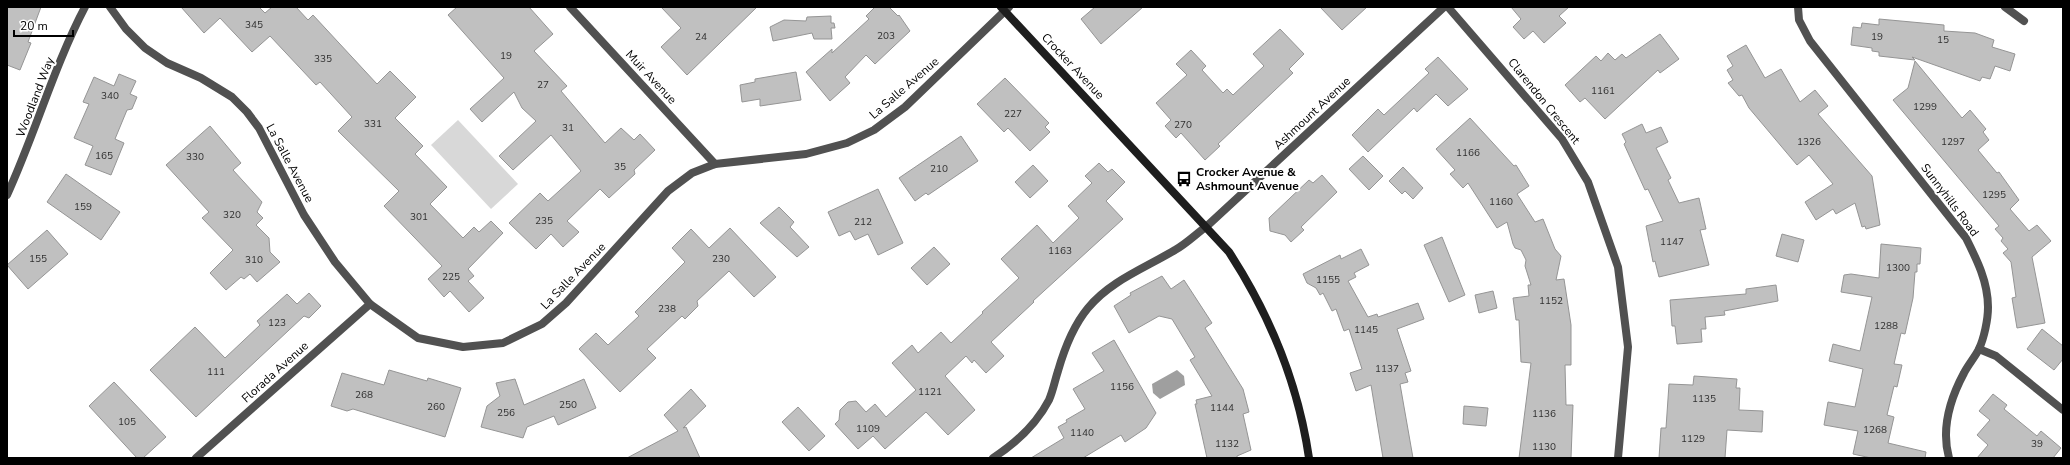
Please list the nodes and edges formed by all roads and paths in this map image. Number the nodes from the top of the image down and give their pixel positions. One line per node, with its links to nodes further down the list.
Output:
1 (85, 7): 11 (street, Woodland Way)
2 (110, 7): 13 (street, La Salle Avenue)
3 (570, 7): 10 (street, Muir Avenue)
4 (1444, 7): 12 (street, Ashmount Avenue)
5 (1448, 7): 19 (street, Clarendon Crescent)
6 (1798, 7): 14 (street, Sunnyhills Road)
7 (2005, 7): 9 (street)
8 (1005, 8): 10 (street, La Salle Avenue); 12 (street, Crocker Avenue)
9 (2024, 21)
10 (715, 164): 13 (street, La Salle Avenue)
11 (7, 195)
12 (1207, 226): 17 (street, Ashmount Avenue); 18 (street, Crocker Avenue)
13 (370, 304): 16 (street, Florada Avenue)
14 (1979, 349): 15 (street); 20 (street, Sunnyhills Road)
15 (2063, 410)
16 (196, 458)
17 (993, 458)
18 (1309, 458)
19 (1618, 458)
20 (1949, 458)

